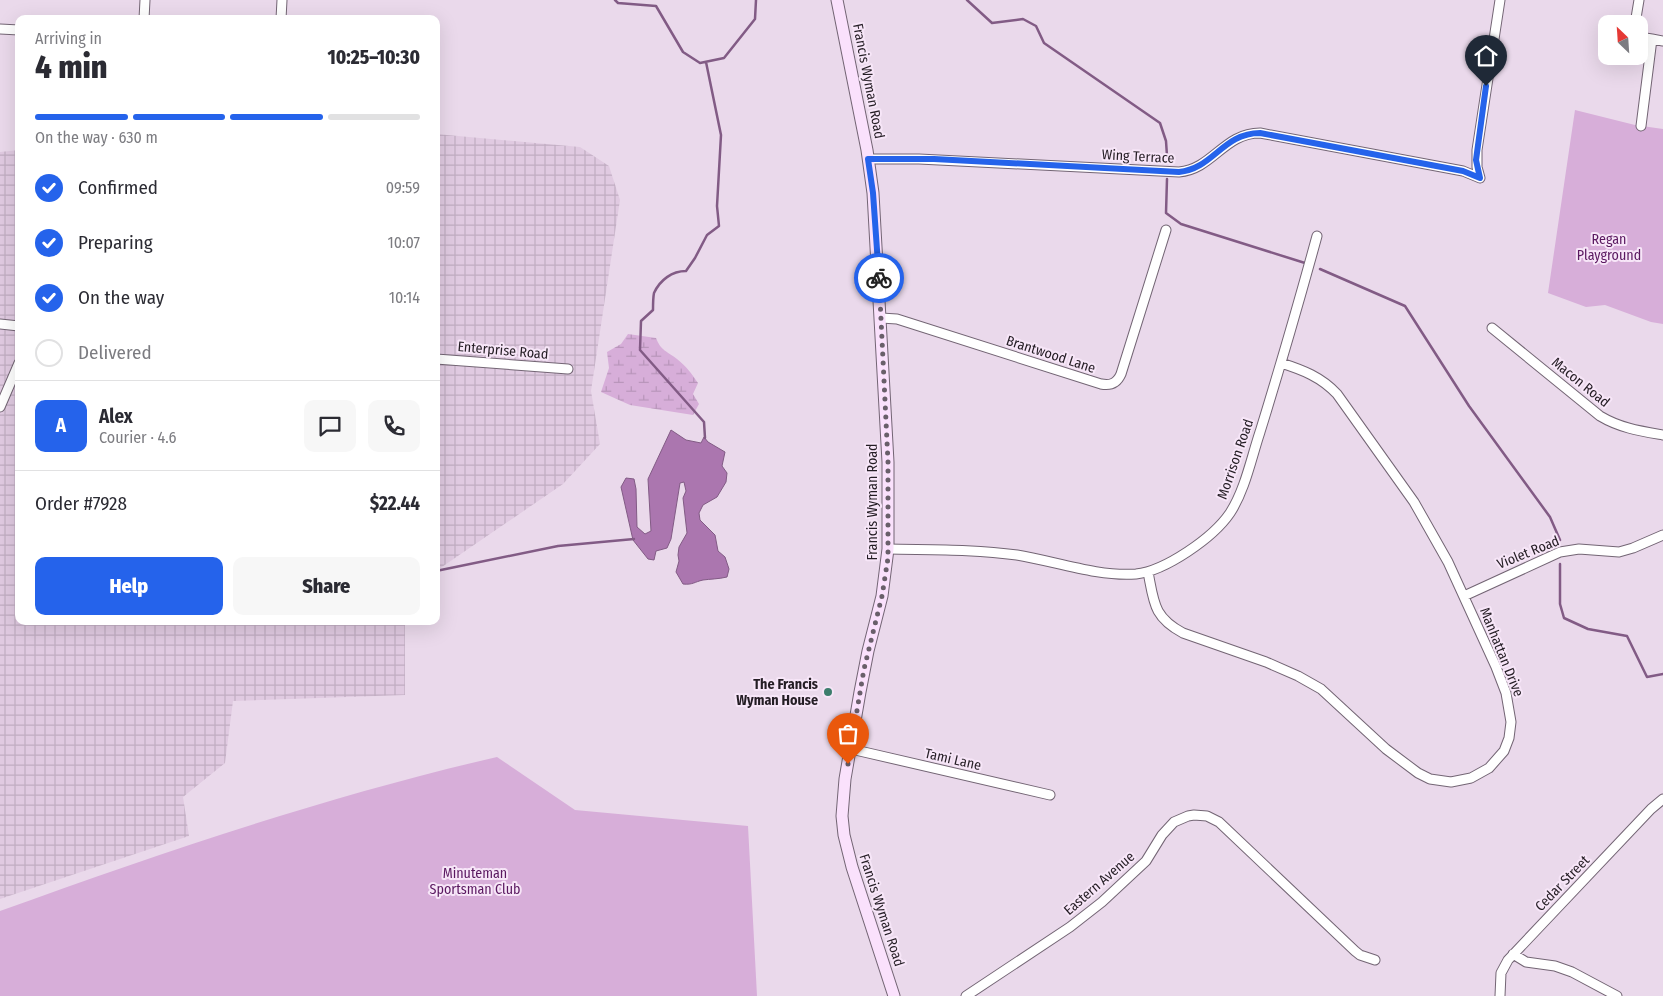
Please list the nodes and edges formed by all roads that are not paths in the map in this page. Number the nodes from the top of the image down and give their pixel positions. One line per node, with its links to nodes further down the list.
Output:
1 (145, 0): 6 (street)
2 (282, 0): 7 (street)
3 (838, 0): 15 (main road, Francis Wyman Road)
4 (1500, 0): 15 (street, Wing Terrace)
5 (1638, 0): 8 (street)
6 (144, 15)
7 (282, 15)
8 (1636, 15)
9 (0, 29): 10 (street)
10 (15, 30)
11 (1648, 38): 12 (street)
12 (1652, 39): 13 (street); 14 (street)
13 (1663, 41)
14 (1641, 126)
15 (868, 159): 18 (main road, Francis Wyman Road)
16 (1166, 230): 18 (street, Brantwood Lane)
17 (1317, 236): 23 (street, Morrison Road)
18 (881, 318): 29 (main road, Francis Wyman Road)
19 (0, 324): 20 (street)
20 (15, 326)
21 (1492, 328): 27 (street, Macon Road)
22 (440, 359): 24 (street, Enterprise Road)
23 (1281, 363): 30 (street, Morrison Road); 31 (street, Manhattan Drive)
24 (568, 369)
25 (15, 372): 26 (street)
26 (0, 407)
27 (1663, 435)
28 (1663, 535): 31 (street, Violet Road)
29 (888, 549): 30 (street, Morrison Road); 32 (main road, Francis Wyman Road)
30 (1148, 572): 31 (street, Manhattan Drive)
31 (1464, 596)
32 (851, 748): 33 (street, Tami Lane); 37 (main road, Francis Wyman Road)
33 (1050, 795)
34 (1663, 800): 35 (street, Cedar Street)
35 (1513, 954): 39 (street, Cedar Street); 40 (street)
36 (1374, 960): 38 (street, Eastern Avenue)
37 (894, 996)
38 (966, 996)
39 (1500, 996)
40 (1618, 996)

